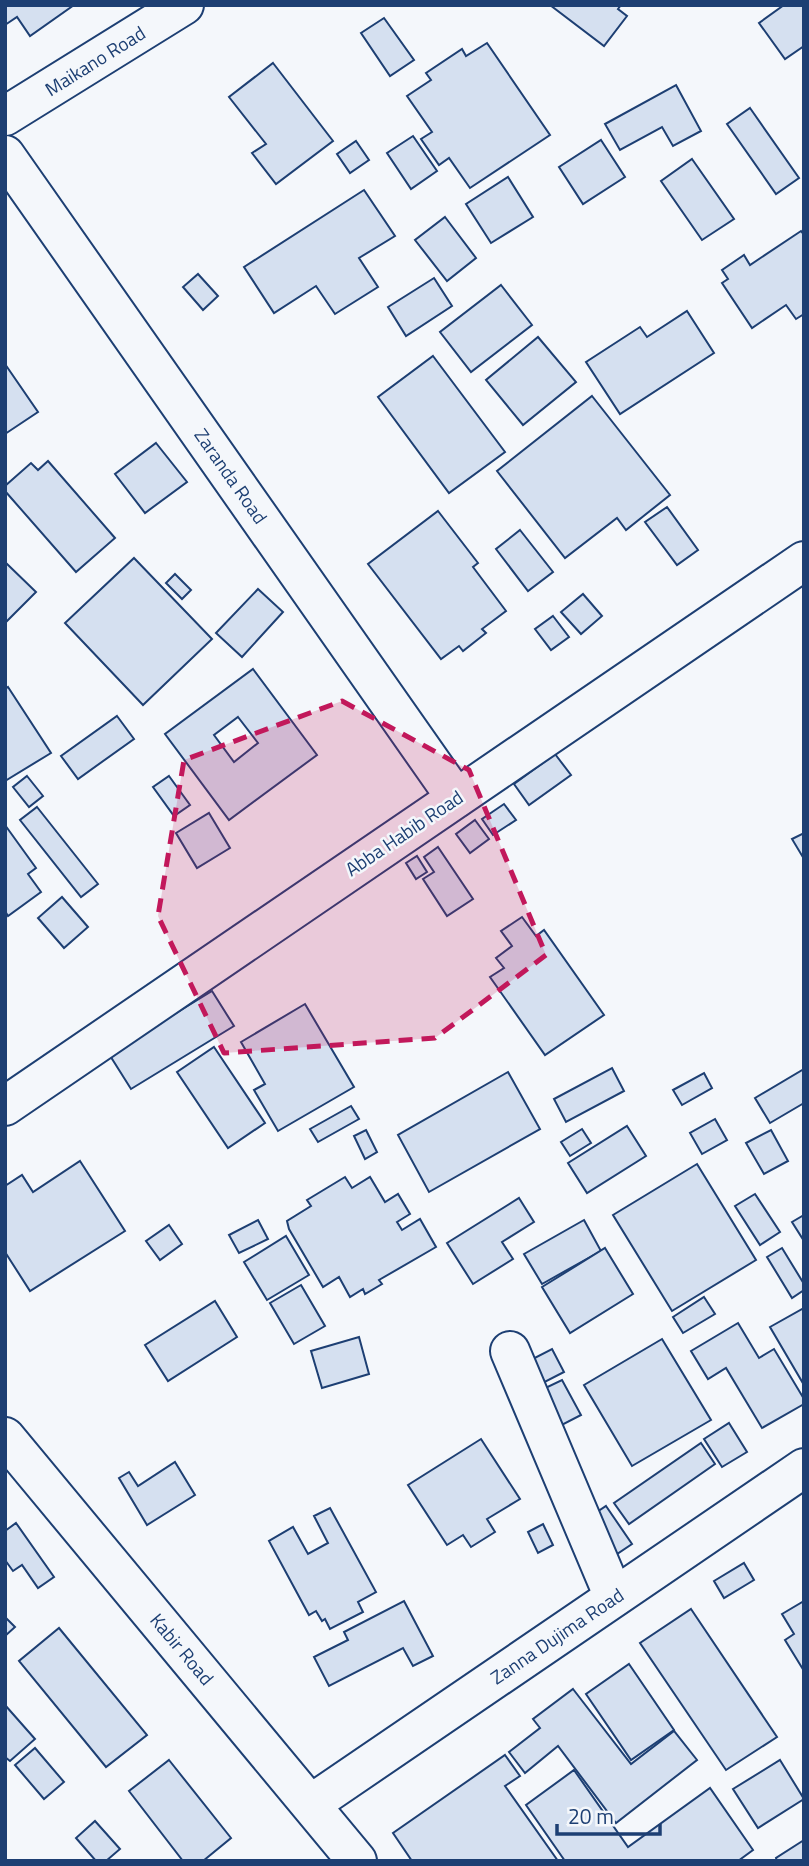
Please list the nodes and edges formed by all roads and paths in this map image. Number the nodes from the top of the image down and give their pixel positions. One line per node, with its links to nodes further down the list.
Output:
1 (184, 5): 2 (street, Maikano Road)
2 (5, 116)
3 (5, 155): 5 (street, Zaranda Road)
4 (804, 561): 5 (street, Abba Habib Road)
5 (456, 798): 6 (street, Abba Habib Road)
6 (5, 1106)
7 (510, 1351): 10 (street)
8 (5, 1437): 11 (street, Kabir Road)
9 (804, 1468): 10 (street, Zanna Dujima Road)
10 (614, 1597): 11 (street, Zanna Dujima Road)
11 (311, 1804): 12 (street, Kabir Road)
12 (357, 1861)

